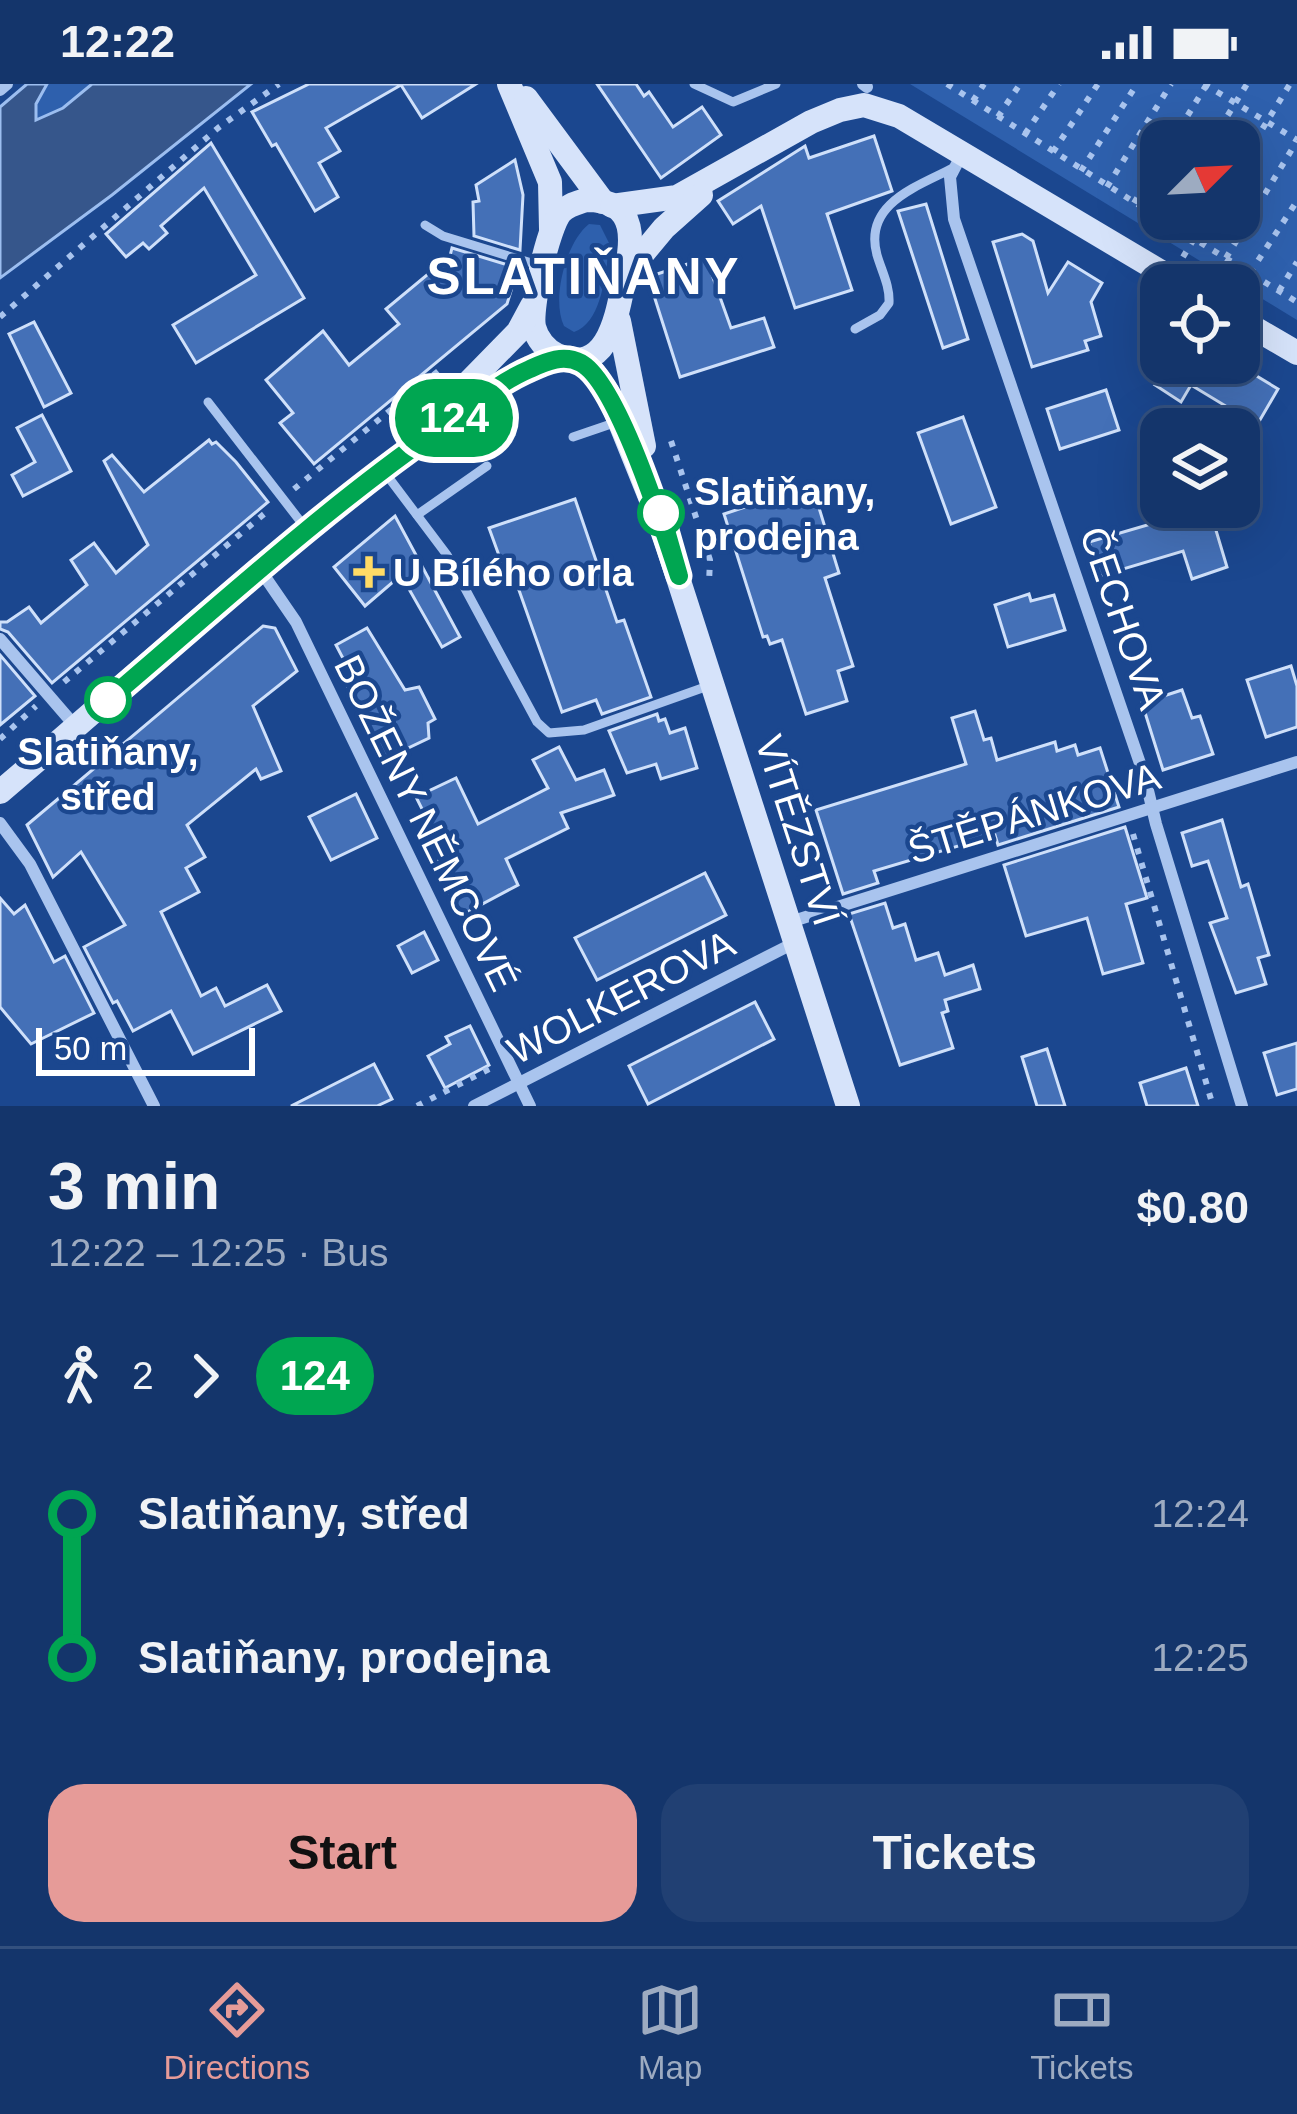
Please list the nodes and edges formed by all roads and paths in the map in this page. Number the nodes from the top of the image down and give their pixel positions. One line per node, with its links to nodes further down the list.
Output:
1 (279, 84): 48 (path)
2 (512, 84): 33 (main road, VÍTĚZSTVÍ); 36 (main road)
3 (694, 84): 4 (lane)
4 (776, 84)
5 (946, 84): 16 (path)
6 (984, 84): 16 (path)
7 (1020, 84): 18 (path)
8 (1059, 84): 23 (path)
9 (1098, 84): 25 (path)
10 (1137, 84): 28 (path)
11 (1171, 84): 29 (path)
12 (1206, 84): 17 (path); 19 (path)
13 (1247, 84): 17 (path)
14 (1291, 84): 21 (path)
15 (866, 90): 26 (main road); 27 (main road)
16 (973, 101): 18 (path)
17 (1235, 103): 20 (path); 21 (path)
18 (998, 117): 23 (path)
19 (1185, 120)
20 (1224, 120)
21 (1267, 122): 22 (path); 24 (path)
22 (1260, 133)
23 (1025, 134): 25 (path)
24 (1297, 140): 38 (path)
25 (1053, 152): 28 (path)
26 (752, 158): 33 (main road); 46 (main road)
27 (957, 161): 40 (main road); 49 (lane); 72 (street, ČECHOVA)
28 (1081, 171): 29 (path)
29 (1107, 187): 32 (path)
30 (1140, 193): 32 (path)
31 (1297, 201): 42 (path)
32 (1134, 203): 34 (path)
33 (608, 204): 36 (main road); 46 (main road, VÍTĚZSTVÍ)
34 (1140, 206)
35 (425, 225): 43 (lane)
36 (551, 229): 43 (main road)
37 (1196, 240): 38 (path)
38 (1226, 258): 41 (path)
39 (1297, 262): 45 (path)
40 (1145, 264)
41 (1235, 264)
42 (1256, 264)
43 (541, 277): 52 (main road, VÍTĚZSTVÍ); 58 (main road)
44 (1260, 280): 45 (path)
45 (1279, 291): 47 (path)
46 (622, 292): 52 (main road); 55 (main road, VÍTĚZSTVÍ)
47 (1297, 302)
48 (0, 317)
49 (855, 329)
50 (1260, 331): 51 (main road)
51 (1297, 353)
52 (568, 358): 55 (main road, VÍTĚZSTVÍ); 58 (main road)
53 (448, 363): 60 (path)
54 (208, 402): 60 (lane)
55 (627, 412): 57 (lane); 66 (main road, VÍTĚZSTVÍ)
56 (669, 431): 64 (path)
57 (573, 437)
58 (390, 464): 61 (lane); 62 (main road)
59 (487, 466): 61 (lane)
60 (282, 499): 62 (lane); 67 (path)
61 (416, 515): 66 (lane)
62 (308, 531): 63 (main road)
63 (261, 571): 68 (main road); 76 (street, BOŽENY NĚMCOVÉ)
64 (710, 593)
65 (0, 639): 67 (street)
66 (714, 684): 75 (main road, VÍTĚZSTVÍ)
67 (49, 695): 68 (street); 69 (path)
68 (76, 728): 71 (main road)
69 (0, 739)
70 (1297, 762): 72 (street, ŠTĚPÁNKOVA)
71 (0, 792)
72 (1153, 807): 75 (street, ŠTĚPÁNKOVA); 84 (street, ČECHOVA)
73 (0, 824): 78 (street)
74 (1132, 831): 83 (path)
75 (793, 932): 77 (street, WOLKEROVA); 82 (main road, VÍTĚZSTVÍ)
76 (508, 1059): 77 (street, BOŽENY NĚMCOVÉ); 79 (path)
77 (519, 1083): 80 (street, WOLKEROVA); 81 (street, BOŽENY NĚMCOVÉ)
78 (154, 1106)
79 (417, 1106)
80 (474, 1106)
81 (530, 1106)
82 (848, 1106)
83 (1214, 1106)
84 (1242, 1106)

